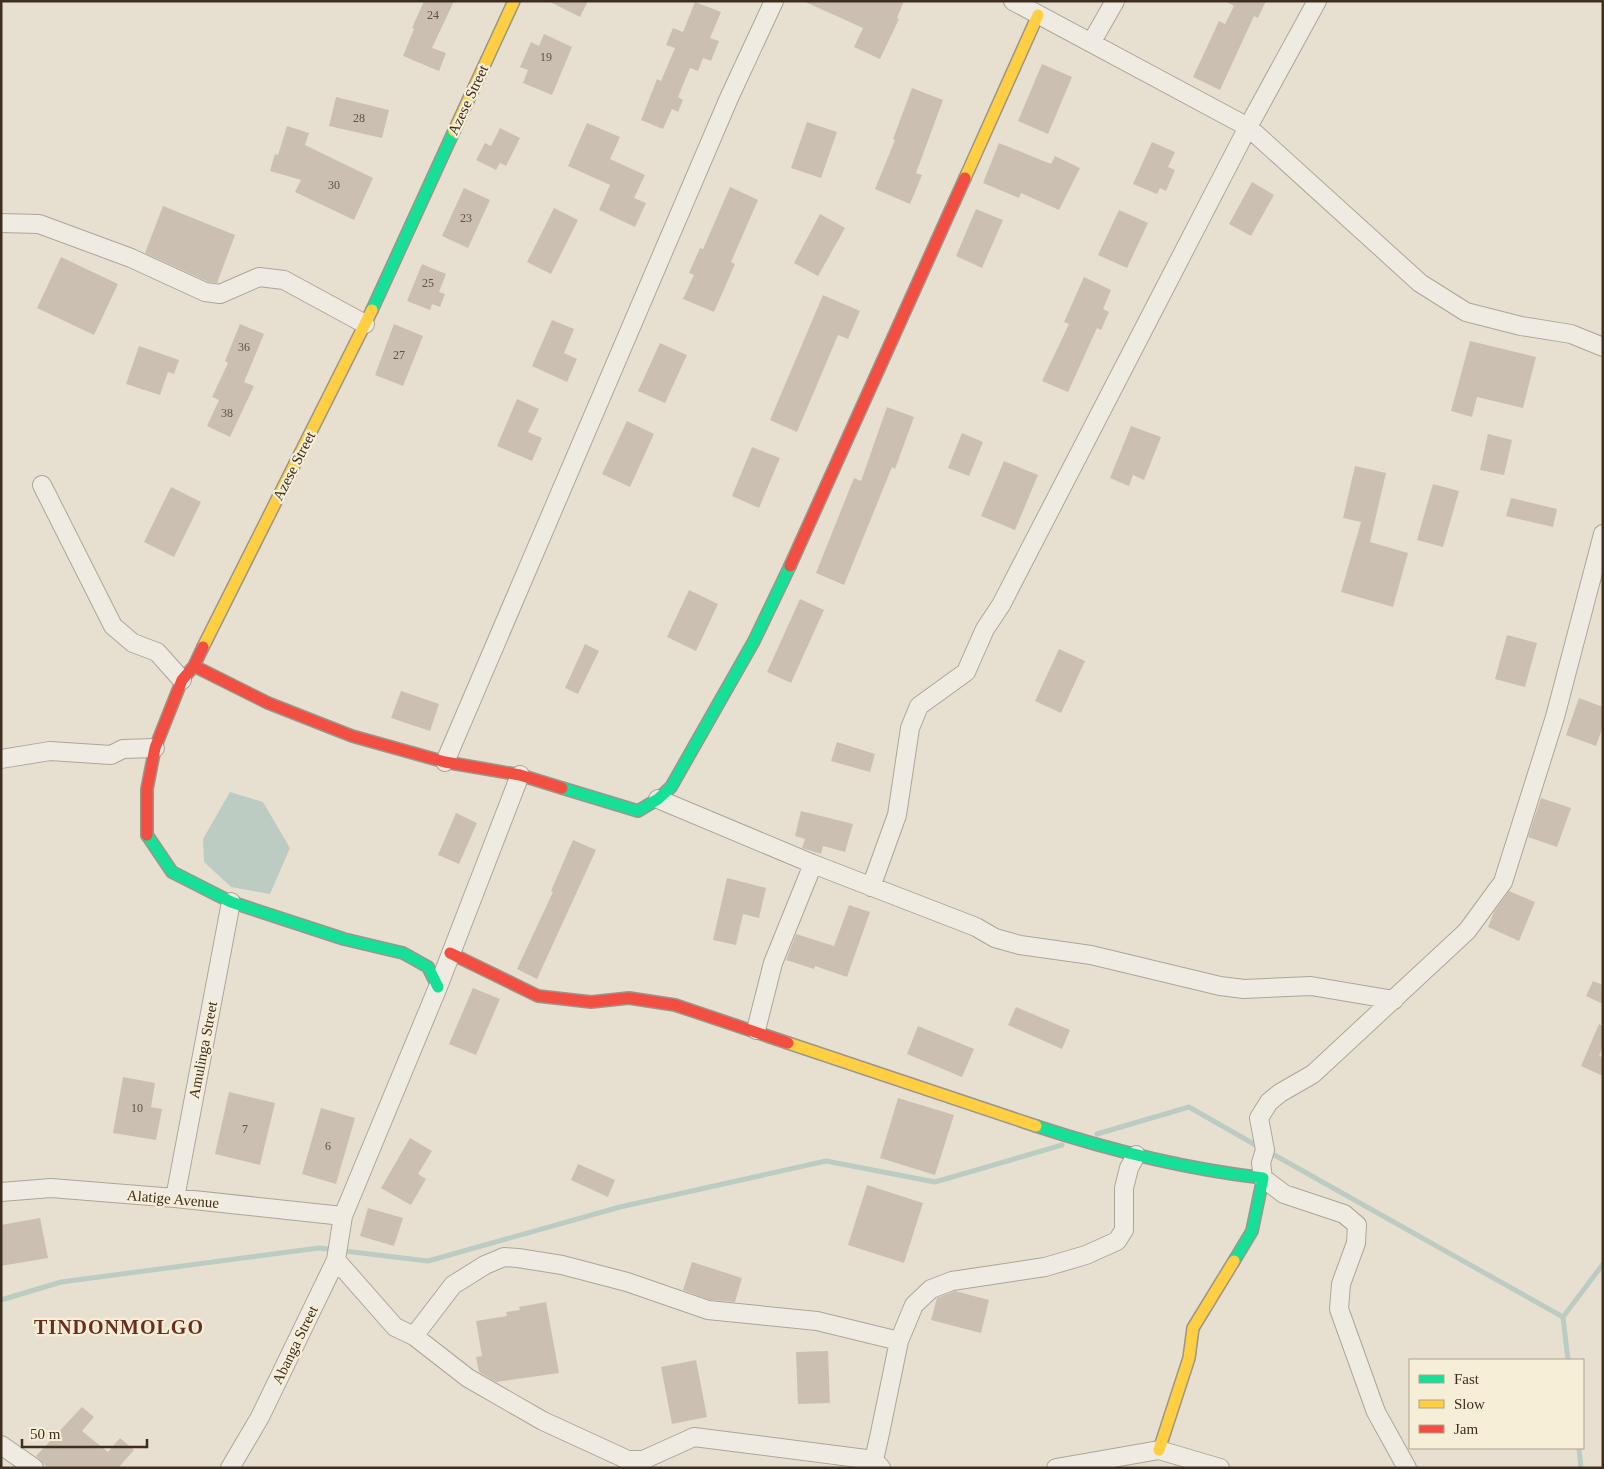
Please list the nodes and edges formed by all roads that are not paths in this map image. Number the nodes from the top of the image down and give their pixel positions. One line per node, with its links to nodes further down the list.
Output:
1 (514, 1): 10 (street, Azese Street)
2 (774, 1): 18 (street)
3 (1013, 1): 6 (street)
4 (1115, 1): 7 (street)
5 (1317, 1): 8 (street)
6 (1038, 14): 7 (street); 20 (street)
7 (1091, 43): 8 (street)
8 (1248, 127): 11 (street); 22 (street)
9 (1, 224): 10 (street)
10 (365, 324): 14 (street, Azese Street)
11 (1603, 347)
12 (42, 485): 15 (street)
13 (1603, 534): 26 (street)
14 (194, 666): 15 (street, Azese Street); 18 (street)
15 (182, 680): 16 (street, Azese Street)
16 (154, 748): 17 (street); 23 (street, Azese Street)
17 (1, 759)
18 (445, 762): 19 (street)
19 (520, 775): 20 (street); 24 (street, Abanga Street)
20 (658, 799): 21 (street)
21 (814, 864): 22 (street); 27 (street)
22 (871, 888): 26 (street)
23 (231, 902): 25 (street, Azese Street); 31 (street, Amulinga Street)
24 (450, 953): 25 (street, Abanga Street); 27 (street)
25 (438, 987): 32 (street, Abanga Street)
26 (1394, 1000): 29 (street)
27 (756, 1030): 28 (street)
28 (1136, 1155): 29 (street); 35 (street)
29 (1263, 1178): 37 (street); 43 (street)
30 (1, 1192): 31 (street, Alatige Avenue)
31 (175, 1198): 32 (street, Alatige Avenue)
32 (343, 1216): 33 (street, Abanga Street)
33 (336, 1260): 34 (street); 40 (street, Abanga Street)
34 (414, 1336): 35 (street); 38 (street)
35 (899, 1341): 38 (street)
36 (1, 1445): 39 (street)
37 (1159, 1450): 41 (street); 42 (street)
38 (874, 1465)
39 (34, 1468)
40 (230, 1468)
41 (1056, 1468)
42 (1220, 1468)
43 (1407, 1468)

